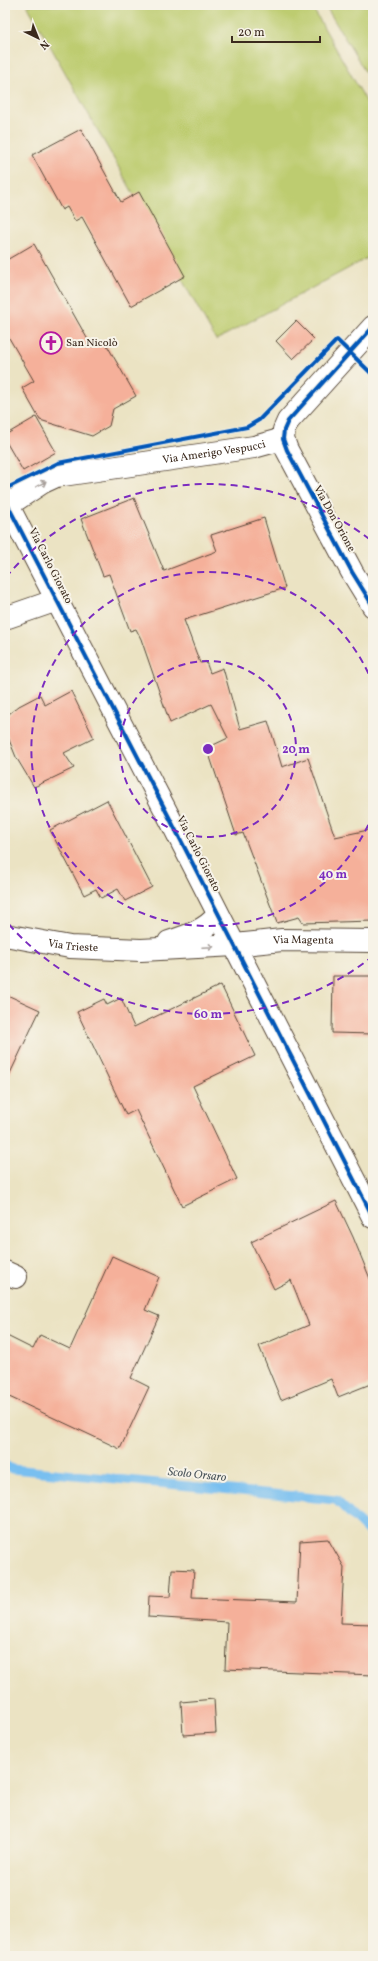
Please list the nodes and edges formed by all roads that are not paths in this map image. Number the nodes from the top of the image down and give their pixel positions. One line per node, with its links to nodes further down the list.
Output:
1 (373, 327): 2 (street)
2 (283, 439): 3 (street, Via Amerigo Vespucci, one-way to 2); 5 (street, Via Don Orione)
3 (6, 502): 4 (street, Via Carlo Giorato)
4 (57, 600): 6 (street); 7 (street, Via Carlo Giorato)
5 (373, 606)
6 (5, 618)
7 (218, 914): 10 (street, Via Carlo Giorato); 11 (street, Via Trieste)
8 (5, 936): 11 (street, Via Trieste)
9 (373, 941): 10 (street, Via Magenta)
10 (234, 945): 11 (street, Via Trieste, one-way to 10); 12 (street, Via Carlo Giorato)
11 (141, 950)
12 (373, 1217)

